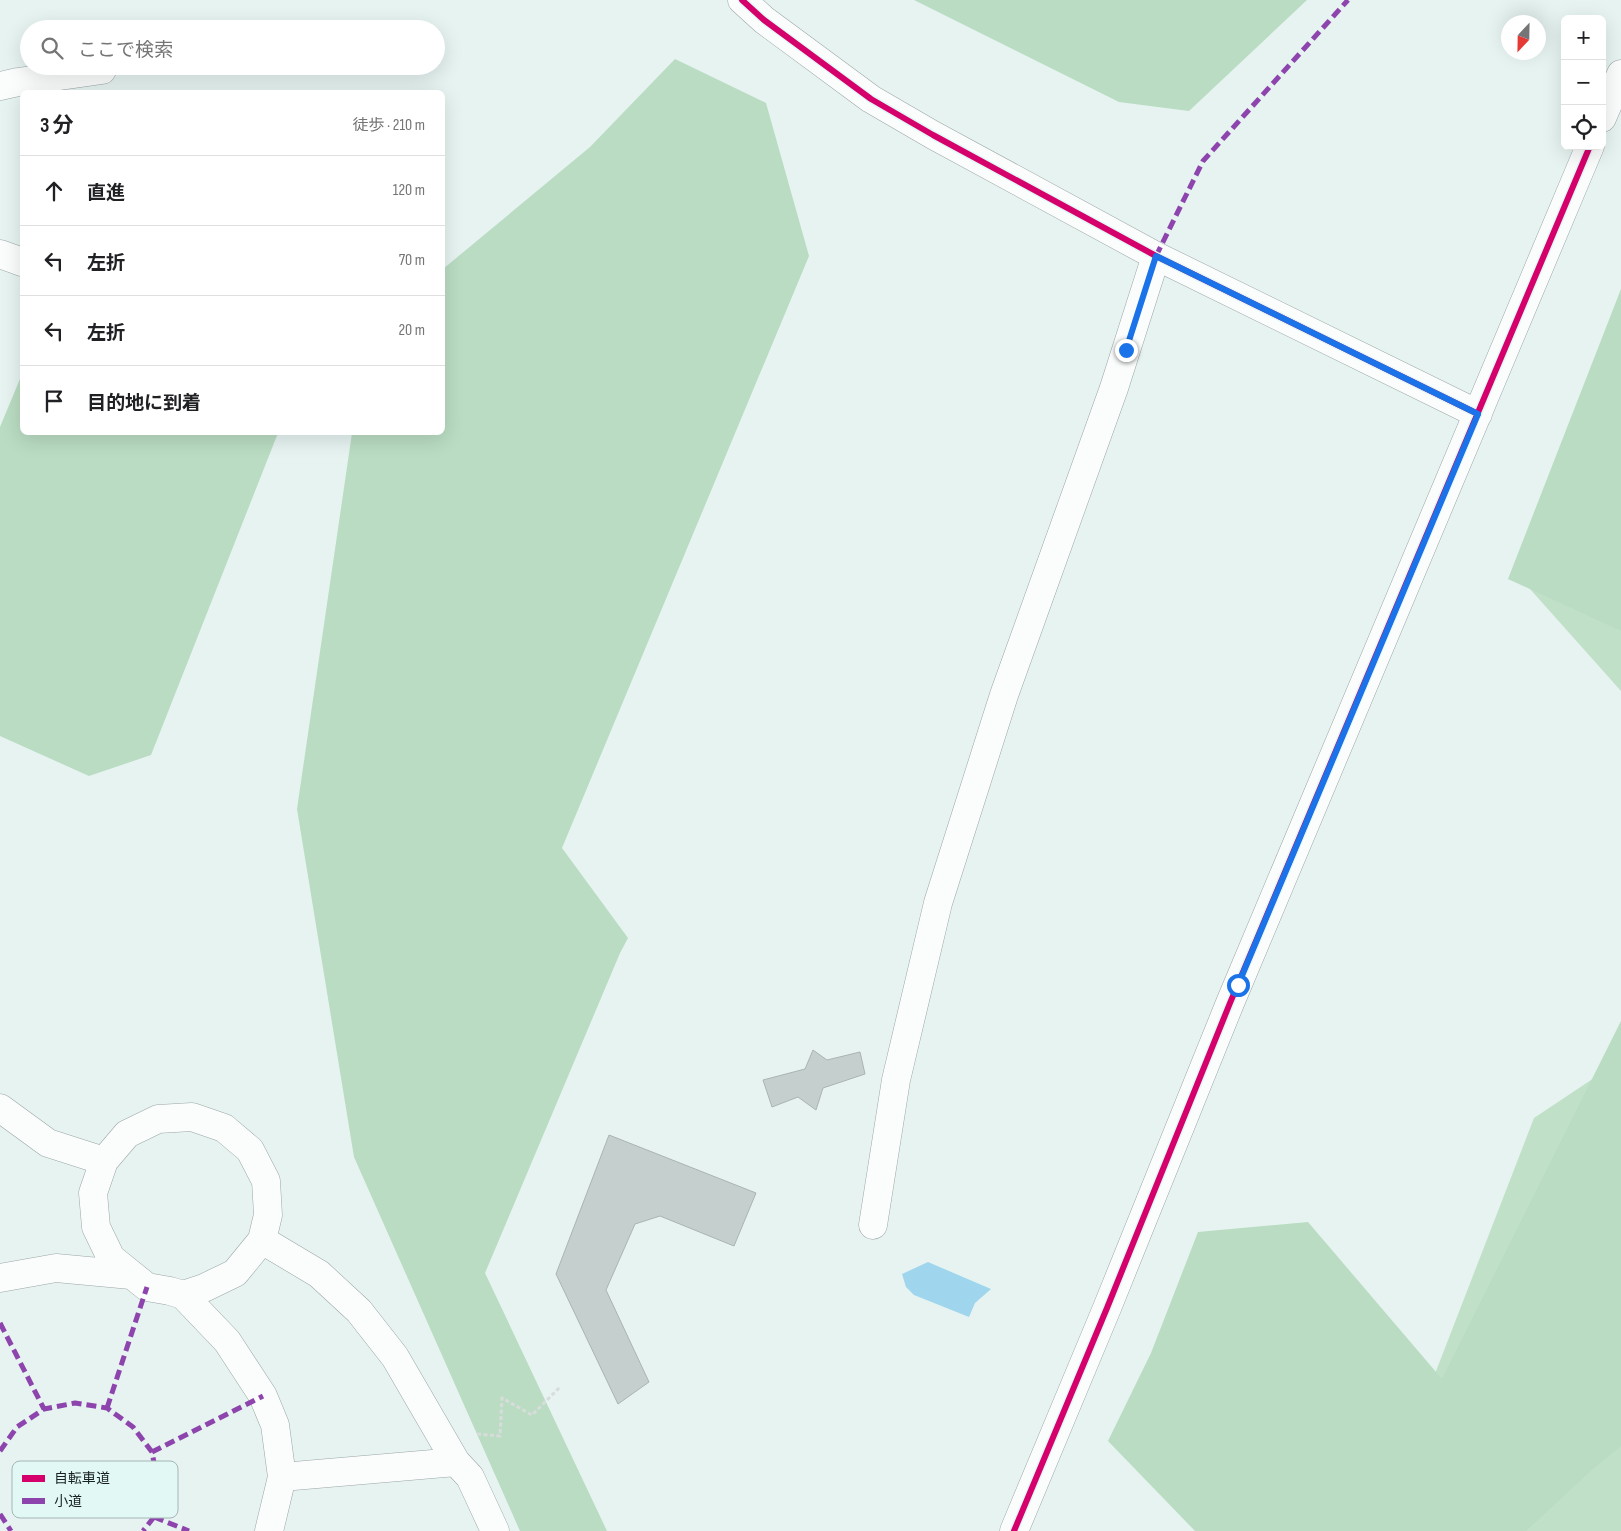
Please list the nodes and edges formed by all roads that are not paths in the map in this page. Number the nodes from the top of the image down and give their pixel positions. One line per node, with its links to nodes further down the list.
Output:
1 (742, 0): 8 (street)
2 (1621, 74): 5 (street)
3 (67, 75): 4 (street)
4 (0, 86)
5 (1606, 109)
6 (1588, 150): 10 (street)
7 (0, 254): 9 (street)
8 (1156, 256): 10 (street); 13 (street)
9 (20, 261)
10 (1478, 414): 22 (street)
11 (0, 1108): 12 (street)
12 (104, 1161): 14 (street); 15 (street)
13 (873, 1225)
14 (262, 1240): 17 (street); 18 (street)
15 (131, 1275): 16 (street); 17 (street)
16 (0, 1278)
17 (183, 1295): 19 (street)
18 (463, 1470): 19 (street); 21 (street)
19 (282, 1477): 20 (street)
20 (269, 1531)
21 (495, 1531)
22 (1014, 1531)

